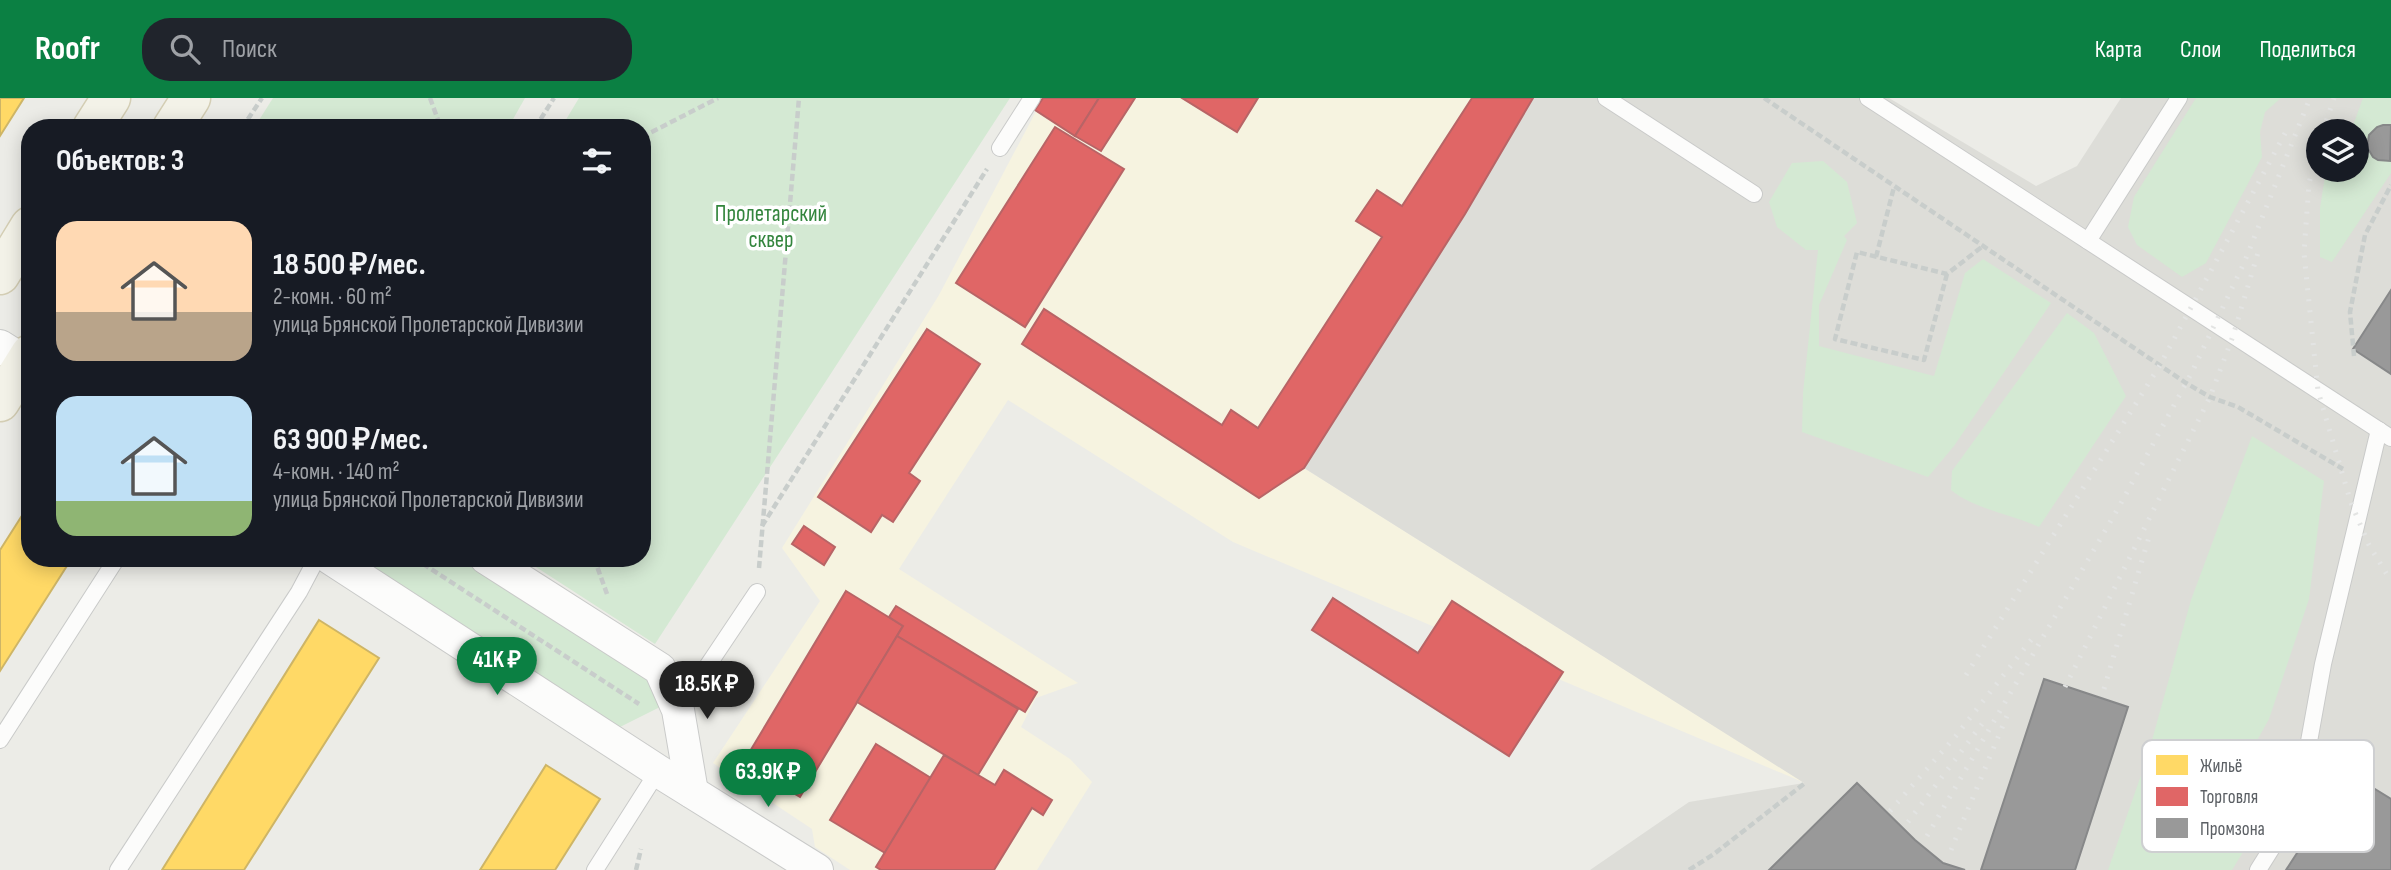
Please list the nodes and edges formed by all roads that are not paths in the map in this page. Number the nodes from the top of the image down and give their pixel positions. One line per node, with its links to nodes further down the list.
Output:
1 (111, 98): 7 (main road)
2 (191, 98): 8 (main road)
3 (1032, 98): 9 (lane)
4 (1606, 98): 10 (lane)
5 (1868, 98): 11 (lane)
6 (2179, 98): 11 (lane)
7 (98, 119)
8 (178, 119)
9 (1000, 148)
10 (1754, 194)
11 (2088, 241): 16 (lane)
12 (21, 244): 13 (main road)
13 (10, 265)
14 (21, 357): 15 (main road)
15 (0, 401)
16 (2385, 434): 24 (lane)
17 (111, 567): 23 (lane)
18 (312, 567): 29 (lane)
19 (344, 567): 25 (street)
20 (500, 567): 22 (street)
21 (757, 592): 22 (lane)
22 (680, 721): 26 (street)
23 (0, 740)
24 (2309, 740)
25 (658, 771): 26 (street); 30 (lane)
26 (692, 792): 28 (street)
27 (2269, 852): 31 (lane)
28 (808, 868)
29 (118, 870)
30 (594, 870)
31 (2258, 870)

